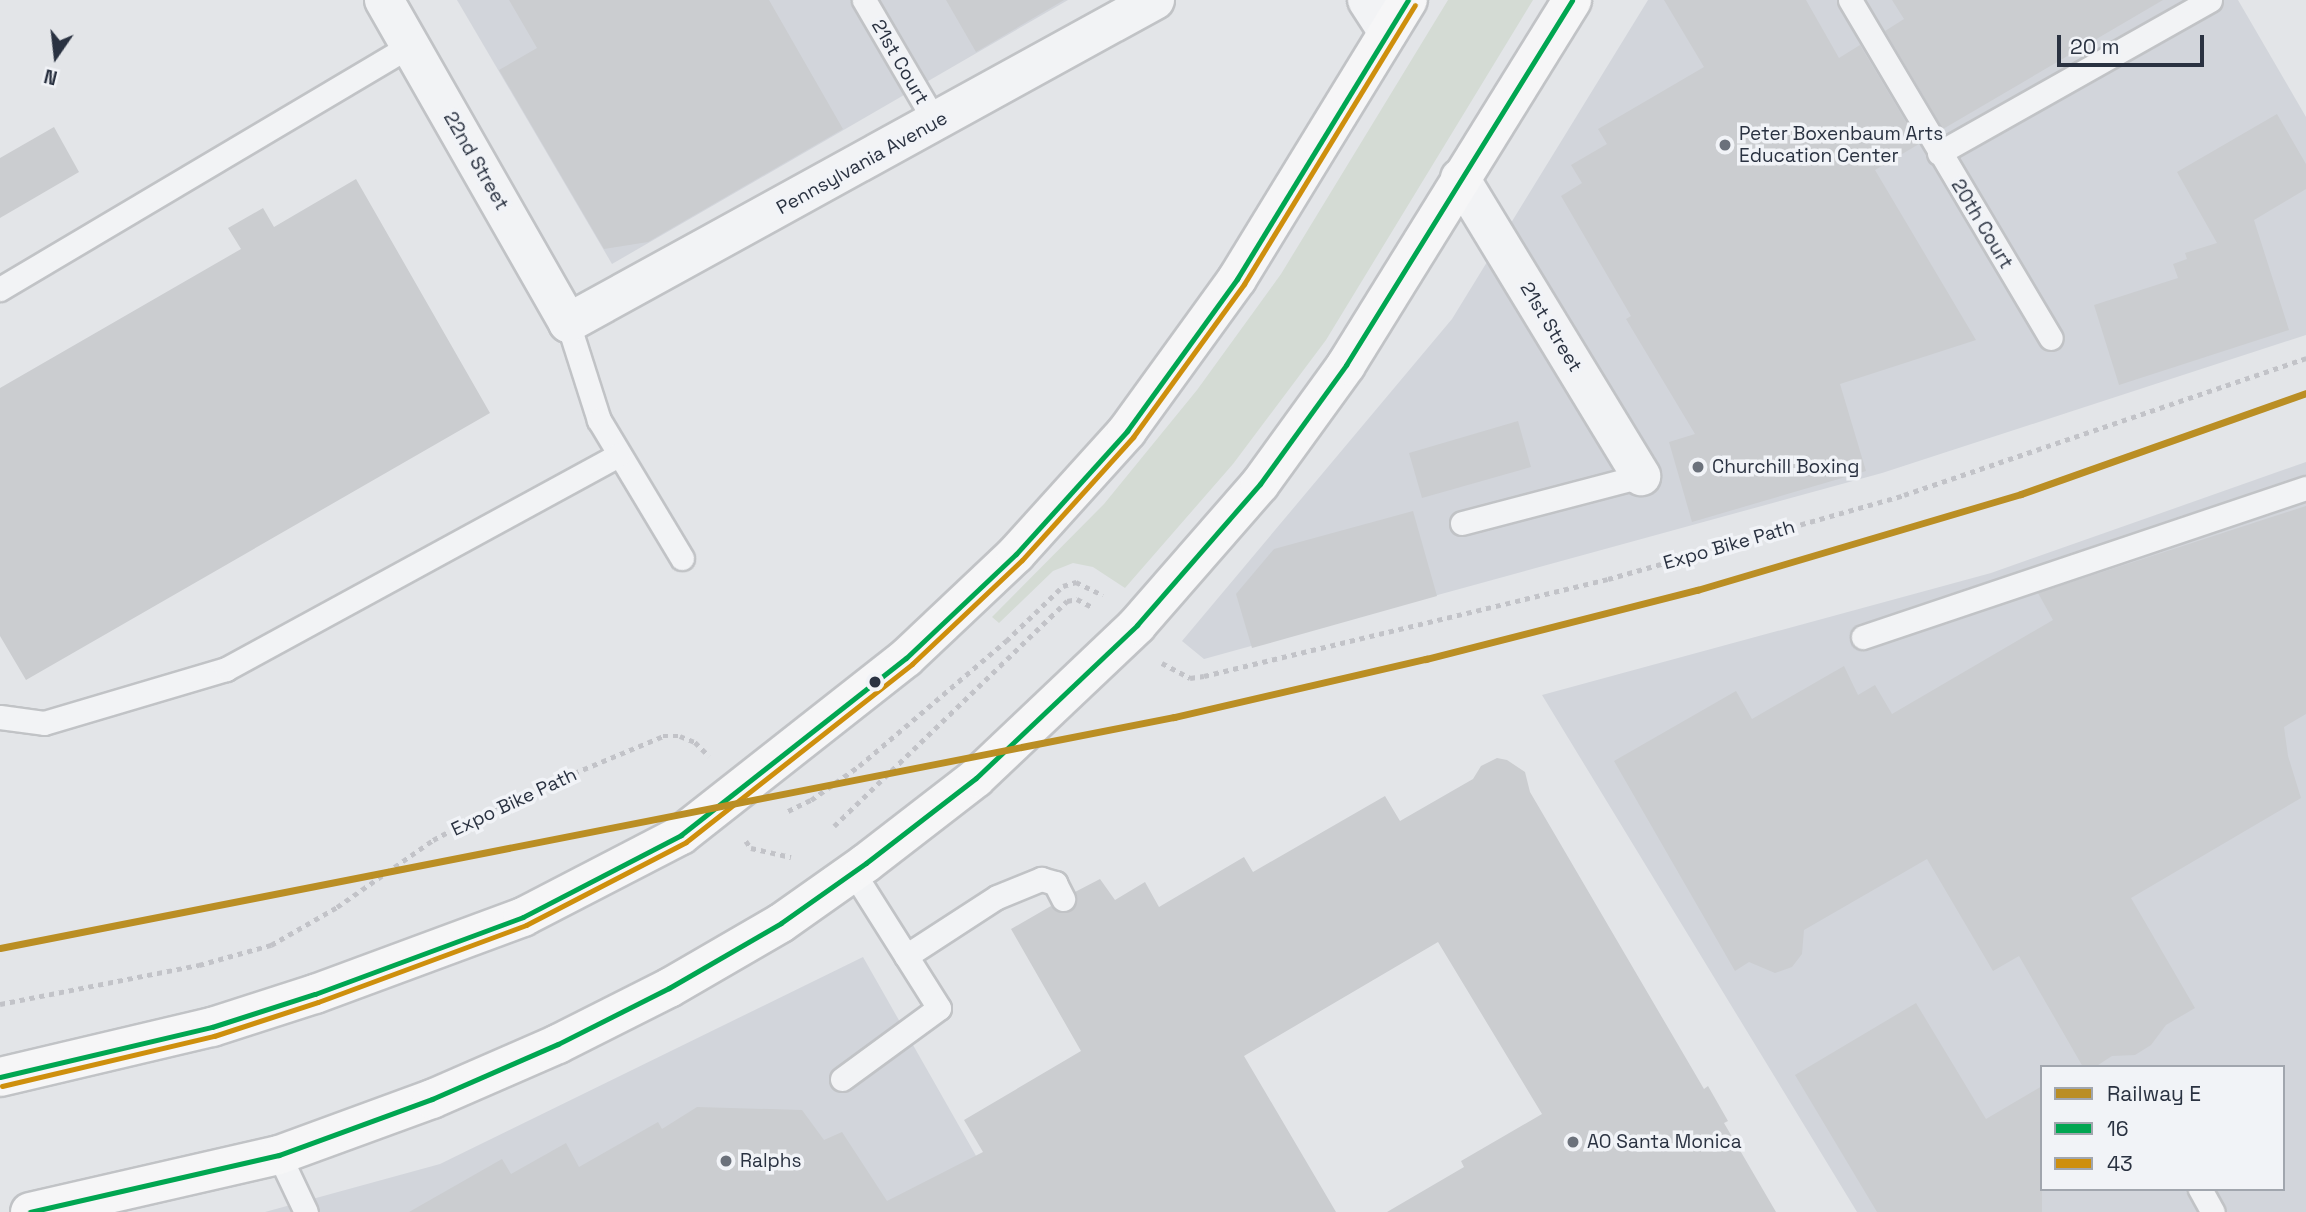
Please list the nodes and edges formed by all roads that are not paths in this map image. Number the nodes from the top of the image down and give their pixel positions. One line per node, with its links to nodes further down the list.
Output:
1 (384, 0): 10 (street, 22nd Street)
2 (864, 0): 11 (lane, 21st Court)
3 (1155, 0): 11 (street, Pennsylvania Avenue)
4 (1367, 0): 9 (street)
5 (1408, 0): 9 (main road)
6 (1572, 0): 13 (main road)
7 (1850, 0): 12 (lane, 20th Court)
8 (2210, 0): 12 (lane)
9 (1388, 32): 27 (main road)
10 (411, 46): 14 (lane); 15 (street, 22nd Street)
11 (936, 123): 15 (street, Pennsylvania Avenue)
12 (1940, 153): 16 (lane, 20th Court)
13 (1460, 178): 18 (street, 21st Street); 24 (main road)
14 (0, 289)
15 (568, 323): 17 (lane)
16 (2051, 338)
17 (619, 455): 21 (lane); 23 (lane)
18 (1641, 476): 20 (lane)
19 (2306, 488): 22 (lane)
20 (1462, 523)
21 (682, 558)
22 (1863, 637)
23 (0, 717)
24 (853, 872): 26 (lane); 29 (main road)
25 (1063, 899): 26 (lane)
26 (906, 956): 28 (lane)
27 (0, 1077)
28 (842, 1079)
29 (279, 1155): 31 (main road); 32 (lane)
30 (2201, 1191): 33 (lane)
31 (30, 1212)
32 (306, 1212)
33 (2213, 1212)

